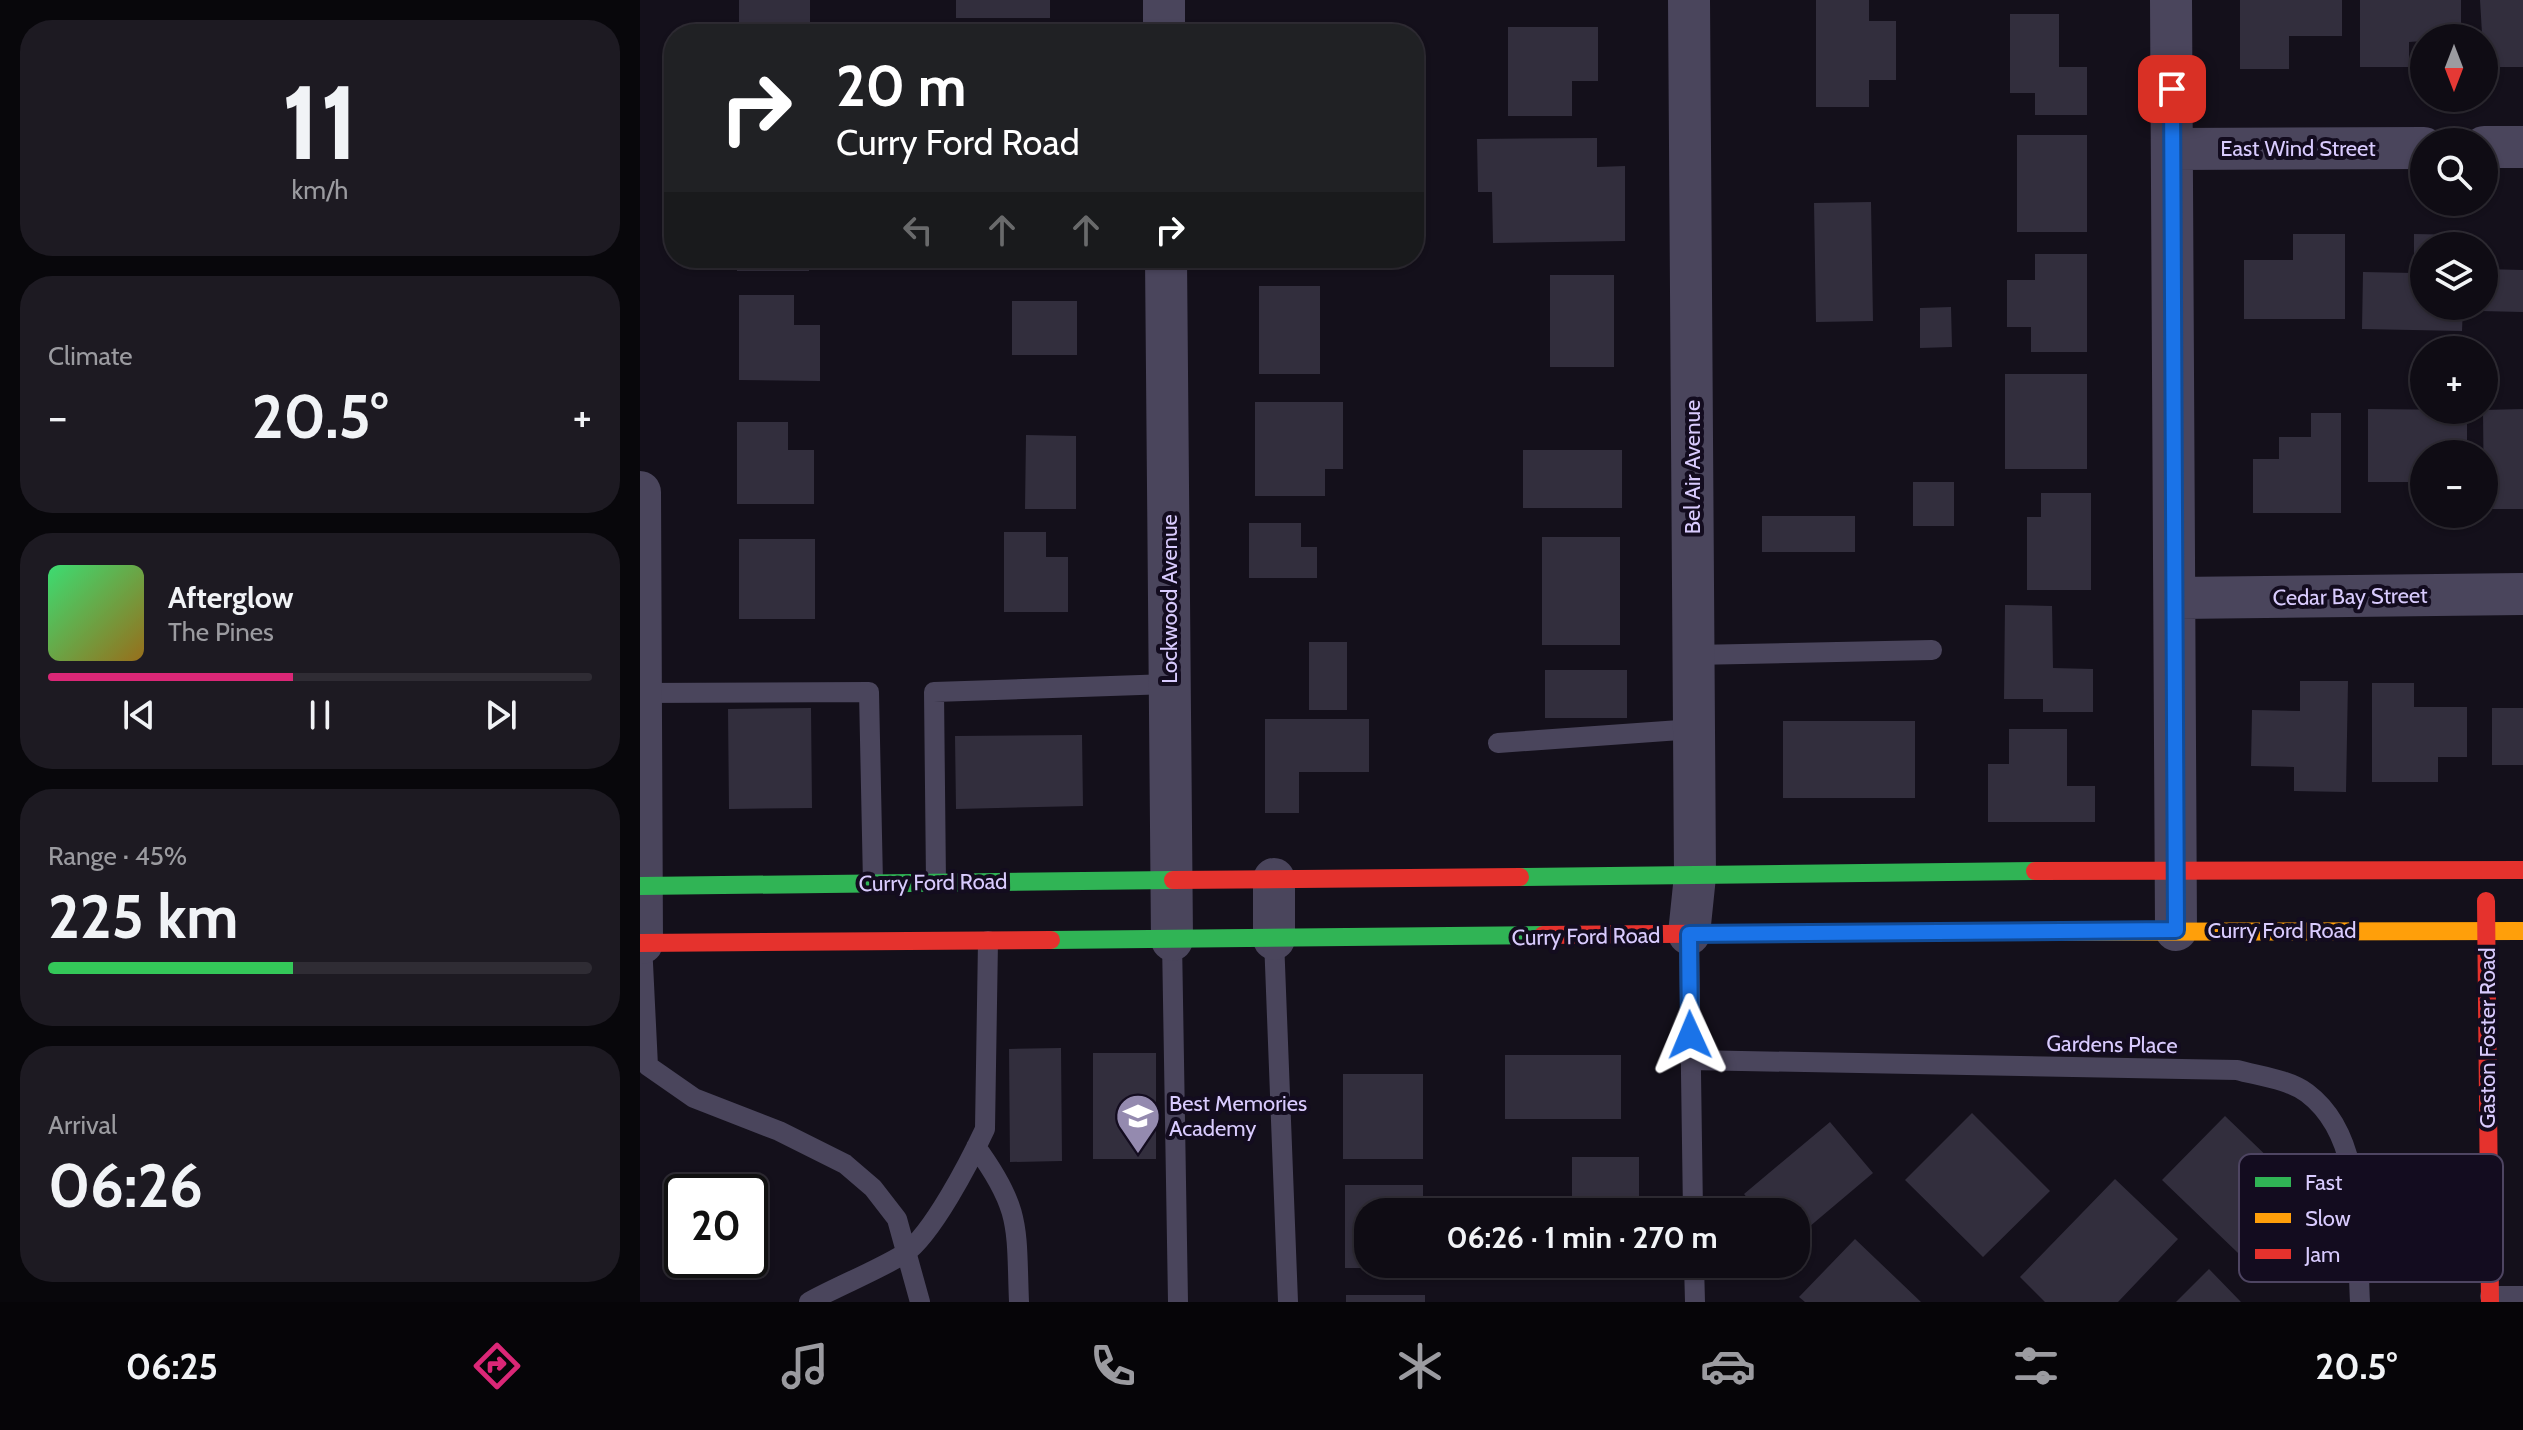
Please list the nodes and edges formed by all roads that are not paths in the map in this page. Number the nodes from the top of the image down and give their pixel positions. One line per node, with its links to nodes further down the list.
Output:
1 (1164, 0): 4 (street)
2 (1689, 0): 14 (street, Bel Air Avenue)
3 (2171, 0): 8 (street)
4 (1164, 24)
5 (2498, 147): 6 (street)
6 (2523, 147)
7 (2410, 148): 8 (street, East Wind Street)
8 (2172, 149): 12 (street)
9 (1166, 268): 15 (street, Lockwood Avenue)
10 (640, 492): 16 (street)
11 (2523, 594): 12 (street, Cedar Bay Street)
12 (2177, 598): 19 (street)
13 (1932, 650): 14 (lane)
14 (1693, 655): 17 (street, Bel Air Avenue)
15 (1169, 684): 24 (street, Lockwood Avenue); 25 (lane)
16 (640, 693): 26 (lane); 27 (street)
17 (1694, 729): 18 (lane); 22 (street, Bel Air Avenue)
18 (1498, 743)
19 (2175, 870): 21 (main road, Curry Ford Road); 22 (main road, Curry Ford Road); 28 (street)
20 (2523, 870): 21 (main road, Curry Ford Road)
21 (2486, 871): 29 (main road, Gaston Foster Road)
22 (1695, 876): 23 (main road, Curry Ford Road); 31 (street, Bel Air Avenue)
23 (1274, 879): 24 (main road, Curry Ford Road); 32 (street)
24 (1171, 880): 25 (main road, Curry Ford Road); 33 (street, Lockwood Avenue)
25 (936, 882): 26 (main road, Curry Ford Road)
26 (873, 883): 27 (main road, Curry Ford Road)
27 (641, 886): 35 (street)
28 (2176, 930): 29 (main road, Curry Ford Road); 31 (main road, Curry Ford Road)
29 (2486, 931): 30 (main road, Curry Ford Road); 40 (main road, Gaston Foster Road)
30 (2523, 931)
31 (1689, 934): 32 (main road, Curry Ford Road); 36 (lane)
32 (1274, 939): 33 (main road, Curry Ford Road); 51 (lane)
33 (1172, 940): 34 (main road, Curry Ford Road); 50 (lane)
34 (988, 941): 35 (main road, Curry Ford Road); 38 (lane)
35 (641, 943): 37 (lane)
36 (1690, 1060): 39 (lane, Gardens Place); 41 (lane)
37 (644, 1069): 42 (lane)
38 (976, 1147): 42 (lane); 49 (lane)
39 (2346, 1154)
40 (2488, 1154)
41 (1693, 1198)
42 (907, 1252): 47 (lane); 48 (lane)
43 (1694, 1278): 52 (lane)
44 (2359, 1282): 53 (lane, Gardens Place)
45 (2523, 1296): 46 (lane)
46 (2490, 1299)
47 (809, 1302)
48 (920, 1302)
49 (1019, 1302)
50 (1178, 1302)
51 (1288, 1302)
52 (1695, 1302)
53 (2360, 1302)

